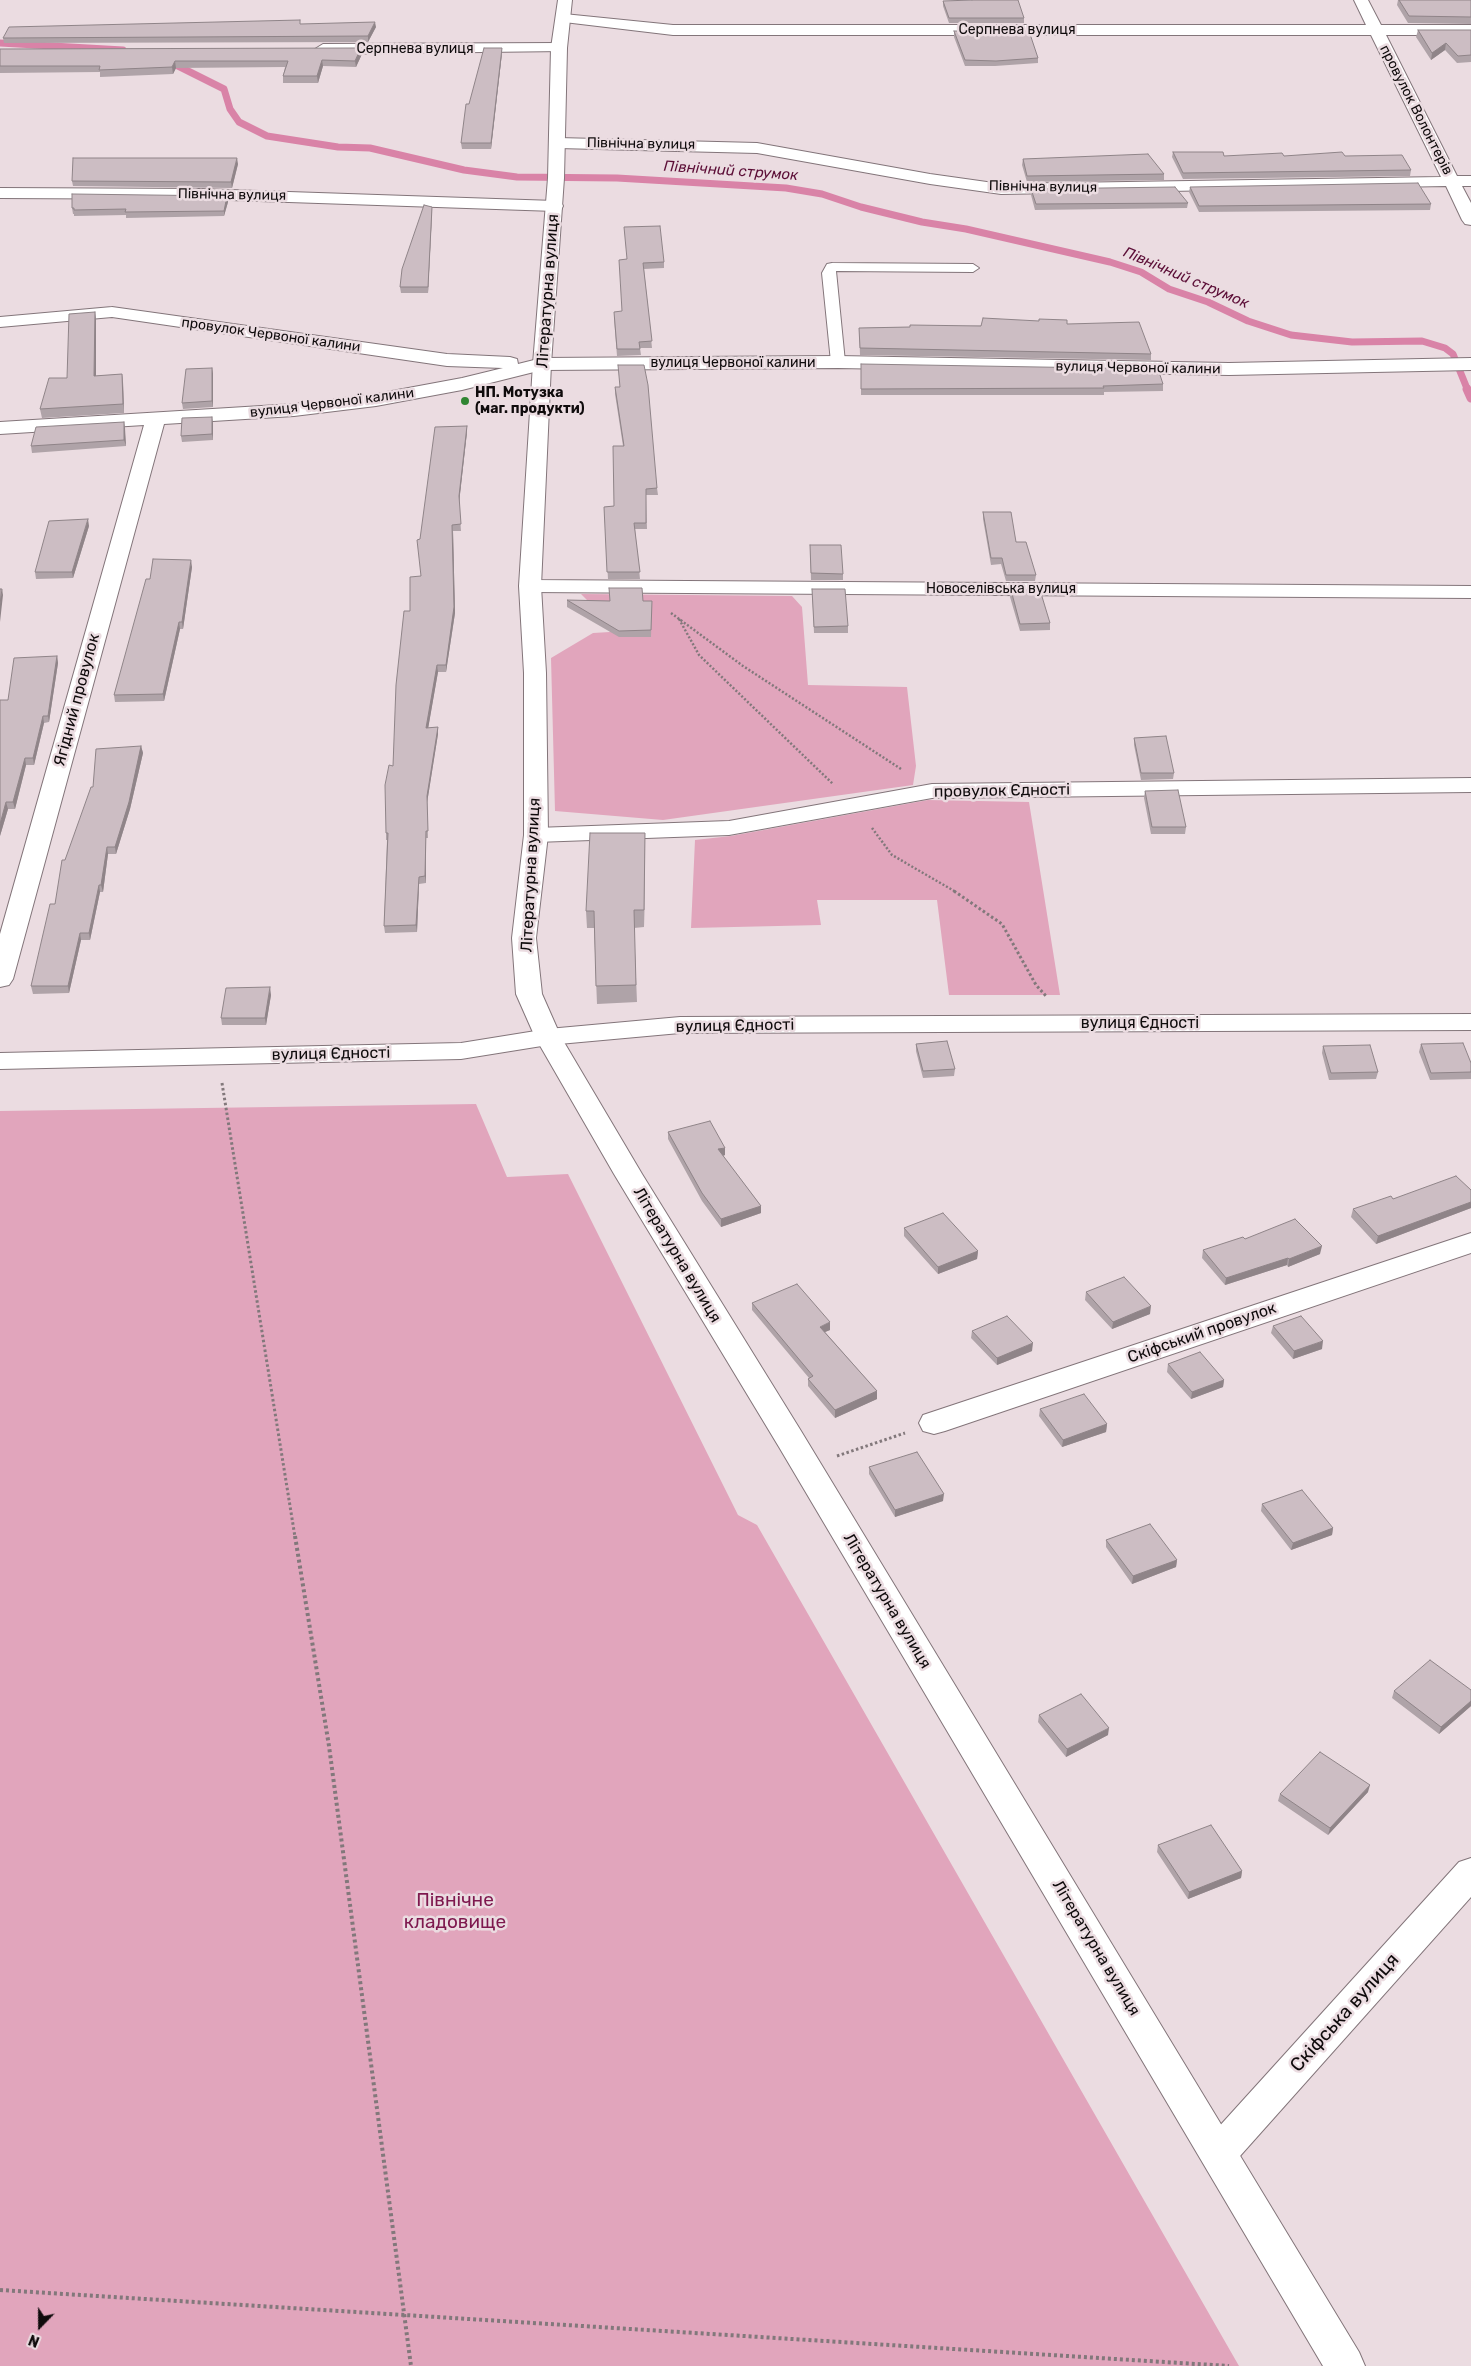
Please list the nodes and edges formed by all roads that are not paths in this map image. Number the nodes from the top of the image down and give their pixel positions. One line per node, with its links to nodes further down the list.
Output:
1 (1362, 0): 3 (street, провулок Волонтерів)
2 (564, 9): 3 (street, Серпнева вулиця); 5 (street, Літературна вулиця)
3 (1375, 30): 4 (street, Серпнева вулиця); 8 (street, провулок Волонтерів)
4 (1471, 30)
5 (559, 48): 6 (street, Серпнева вулиця); 7 (street, Літературна вулиця)
6 (304, 49)
7 (558, 144): 8 (street, Північна вулиця); 11 (street, Літературна вулиця)
8 (1451, 181): 9 (street, Північна вулиця); 12 (street, провулок Волонтерів)
9 (1471, 181)
10 (0, 193): 11 (street, Північна вулиця)
11 (555, 206): 16 (street, Літературна вулиця)
12 (1471, 220)
13 (973, 268): 15 (lane)
14 (0, 322): 16 (street, провулок Червоної калини)
15 (838, 362): 16 (street, вулиця Червоної калини); 17 (street, вулиця Червоної калини)
16 (542, 364): 18 (street, вулиця Червоної калини); 20 (street, Літературна вулиця)
17 (1471, 364)
18 (155, 420): 19 (street, вулиця Червоної калини); 24 (street, Ягідний провулок)
19 (0, 428)
20 (530, 586): 21 (street, Новоселівська вулиця); 23 (street, Літературна вулиця)
21 (1471, 592)
22 (1471, 785): 23 (street, провулок Єдності)
23 (536, 835): 26 (street, Літературна вулиця)
24 (0, 980)
25 (1471, 1022): 26 (street, вулиця Єдності)
26 (548, 1037): 27 (street, вулиця Єдності); 31 (street, Літературна вулиця)
27 (0, 1061)
28 (1471, 1243): 29 (street, Скіфський провулок)
29 (934, 1423)
30 (1471, 1873): 31 (street, Скіфська вулиця)
31 (1219, 2153): 32 (street, Літературна вулиця)
32 (1345, 2366)

